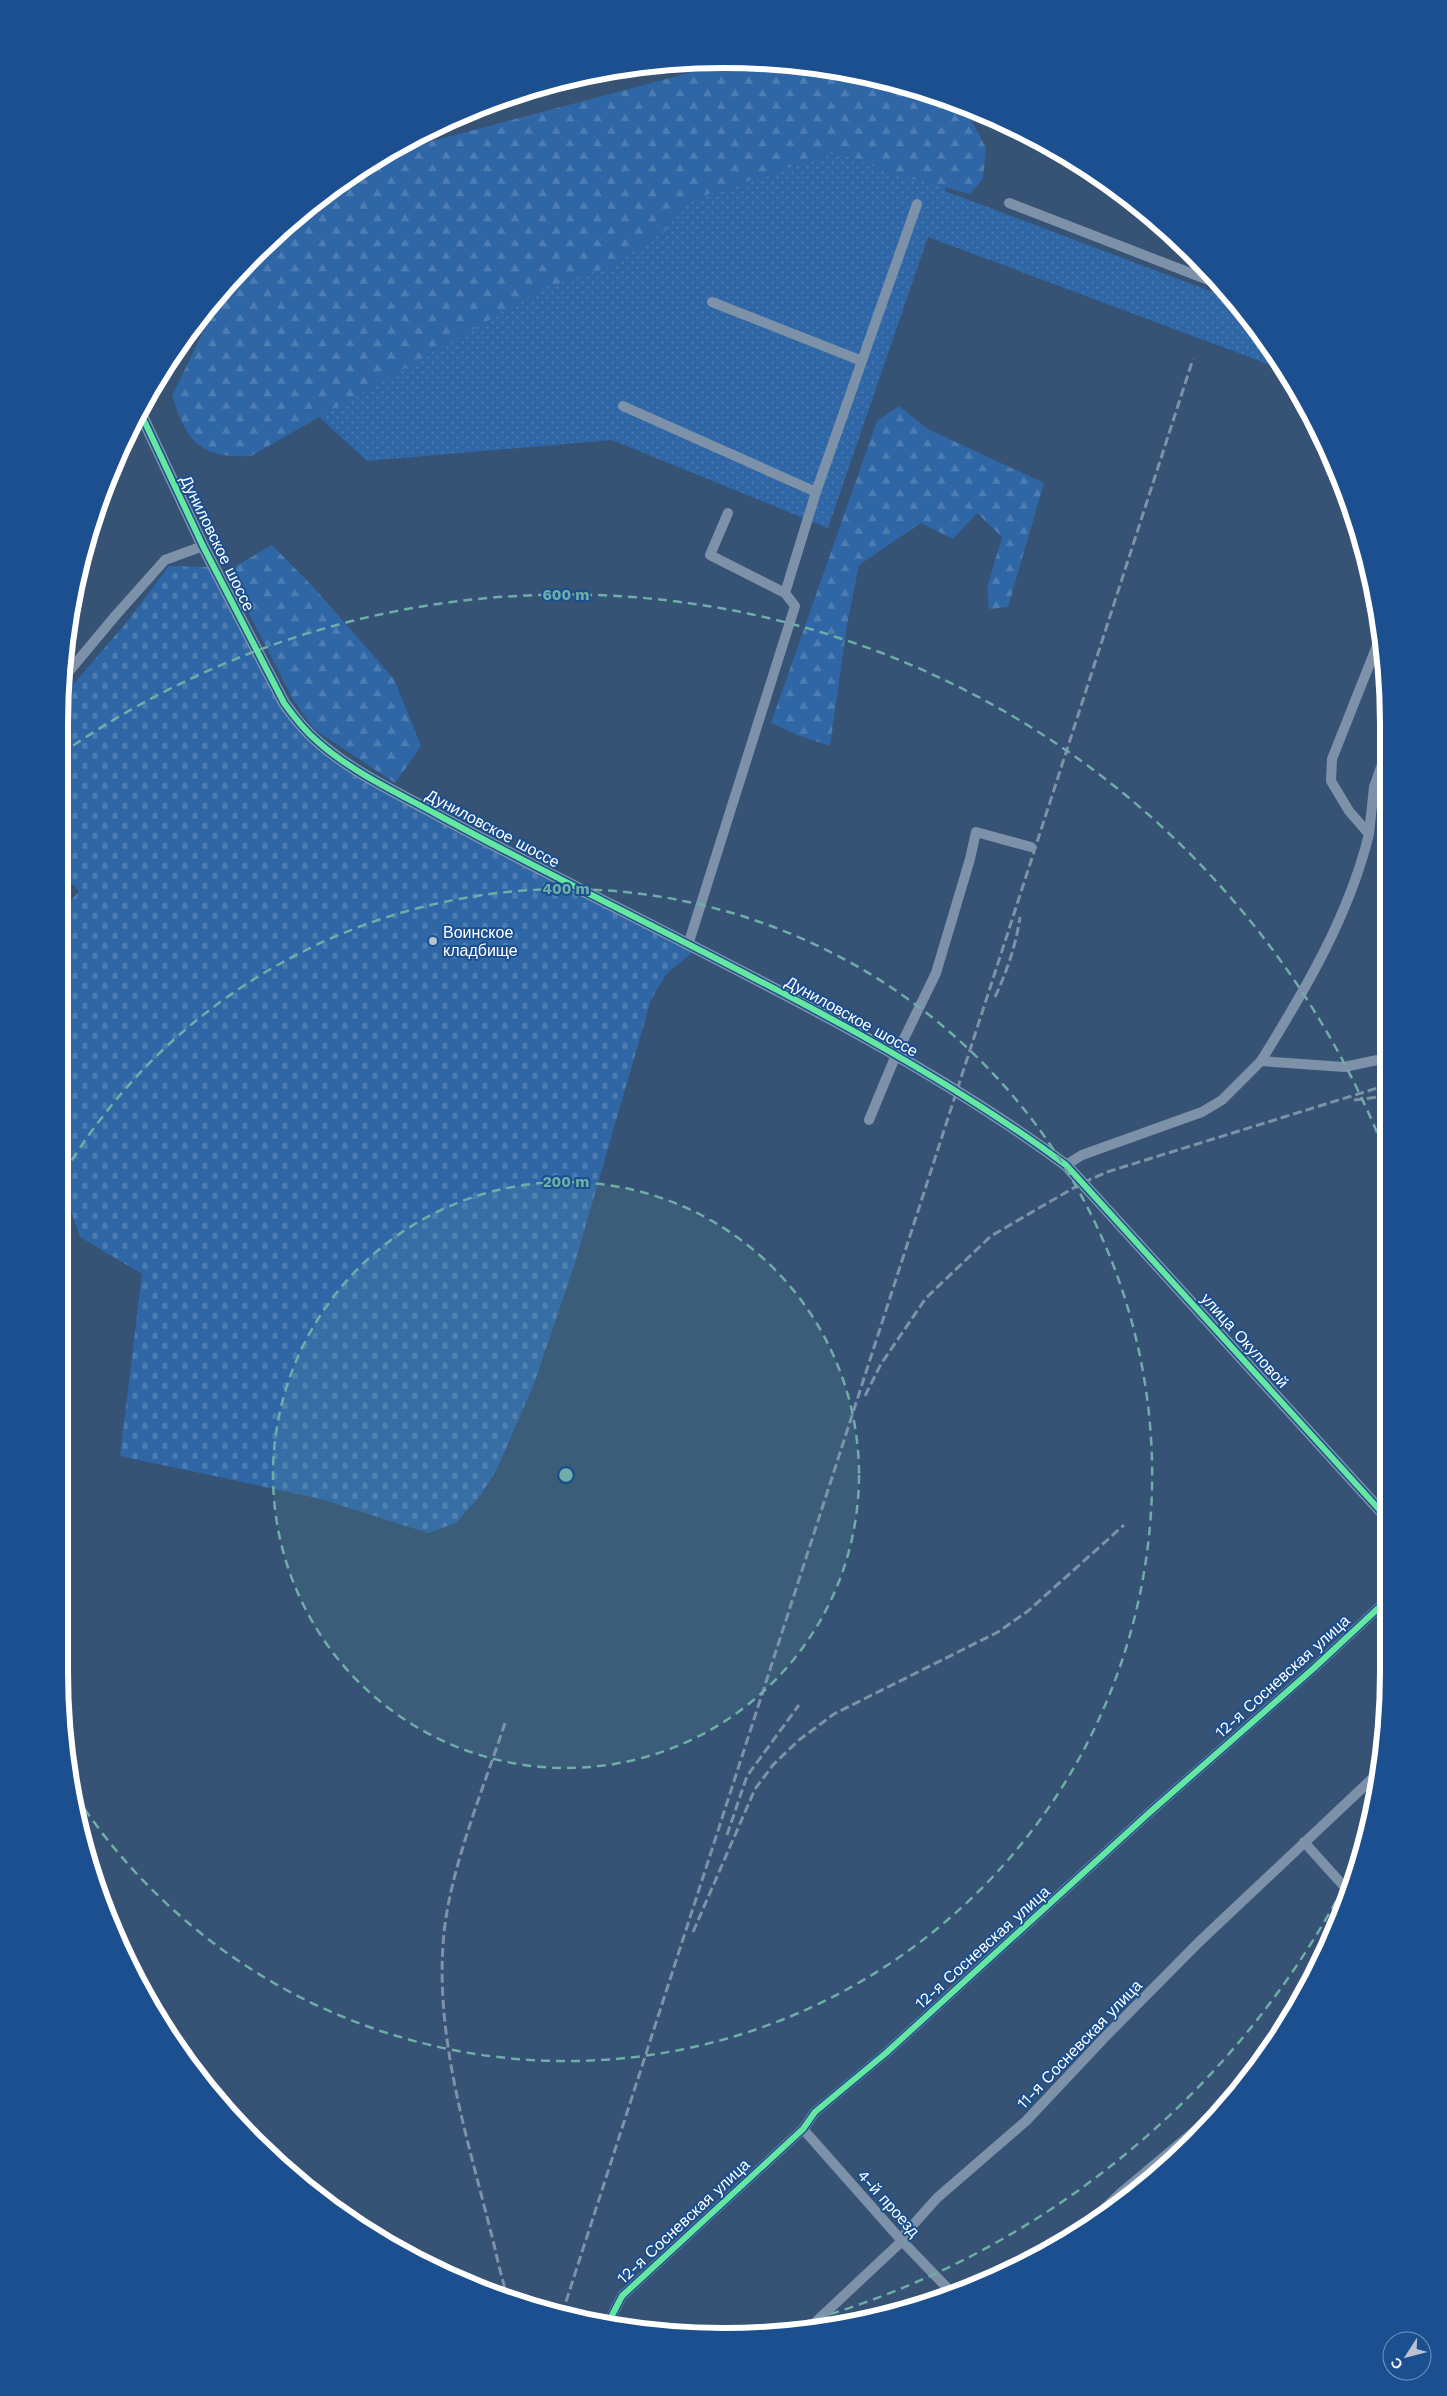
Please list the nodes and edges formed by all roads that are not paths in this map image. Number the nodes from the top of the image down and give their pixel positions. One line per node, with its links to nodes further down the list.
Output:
1 (1009, 203): 3 (street)
2 (917, 204): 5 (street)
3 (1205, 279)
4 (712, 302): 5 (street)
5 (862, 361): 8 (street)
6 (623, 406): 8 (street)
7 (143, 418): 10 (street, Дуниловское шоссе)
8 (816, 492): 11 (street)
9 (728, 513): 11 (street)
10 (203, 546): 13 (street); 17 (street, Дуниловское шоссе)
11 (785, 593): 17 (street)
12 (1375, 650): 15 (street)
13 (70, 670)
14 (1380, 770): 15 (street)
15 (1369, 834): 20 (street)
16 (1031, 847): 18 (street)
17 (688, 945): 18 (street, Дуниловское шоссе)
18 (896, 1055): 21 (street); 22 (street, Дуниловское шоссе)
19 (1380, 1059): 20 (street)
20 (1261, 1061): 22 (street)
21 (868, 1120)
22 (1066, 1165): 23 (street, Дуниловское шоссе)
23 (1082, 1183): 24 (street, улица Окуловой)
24 (1380, 1510)
25 (1380, 1607): 29 (street, 12-я Сосневская улица)
26 (1370, 1780): 27 (street, 11-я Сосневская улица)
27 (1304, 1842): 28 (street); 32 (street, 11-я Сосневская улица)
28 (1344, 1886)
29 (803, 2128): 32 (street, 4-й проезд); 34 (street, 12-я Сосневская улица)
30 (1173, 2149): 31 (street)
31 (1118, 2197)
32 (902, 2241): 33 (street, 4-й проезд); 35 (street, 11-я Сосневская улица)
33 (948, 2289)
34 (610, 2318)
35 (816, 2322)

